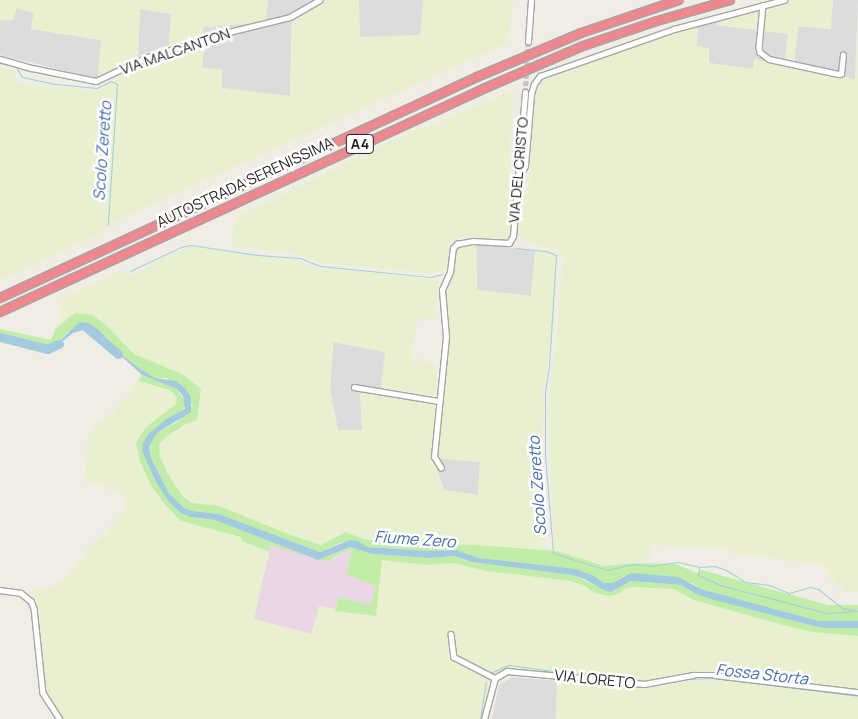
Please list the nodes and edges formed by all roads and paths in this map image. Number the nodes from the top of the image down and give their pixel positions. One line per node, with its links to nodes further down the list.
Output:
1 (319, 0): 9 (street, VIA MALCANTON)
2 (531, 0): 7 (street)
3 (679, 0): 12 (highway, AUTOSTRADA SERENISSIMA / A4)
4 (730, 0): 13 (highway, AUTOSTRADA SERENISSIMA / A4)
5 (784, 0): 6 (street)
6 (763, 5): 8 (street); 11 (street)
7 (528, 42)
8 (843, 56)
9 (0, 59)
10 (525, 92): 11 (street, VIA DEL CRISTO)
11 (520, 174): 15 (street, VIA DEL CRISTO)
12 (0, 298)
13 (0, 312)
14 (354, 387): 15 (street)
15 (439, 401): 16 (street, VIA DEL CRISTO)
16 (441, 468)
17 (0, 590): 21 (street)
18 (451, 634): 19 (street)
19 (495, 678): 20 (street, VIA LORETO); 22 (street)
20 (858, 692)
21 (60, 719)
22 (484, 719)

